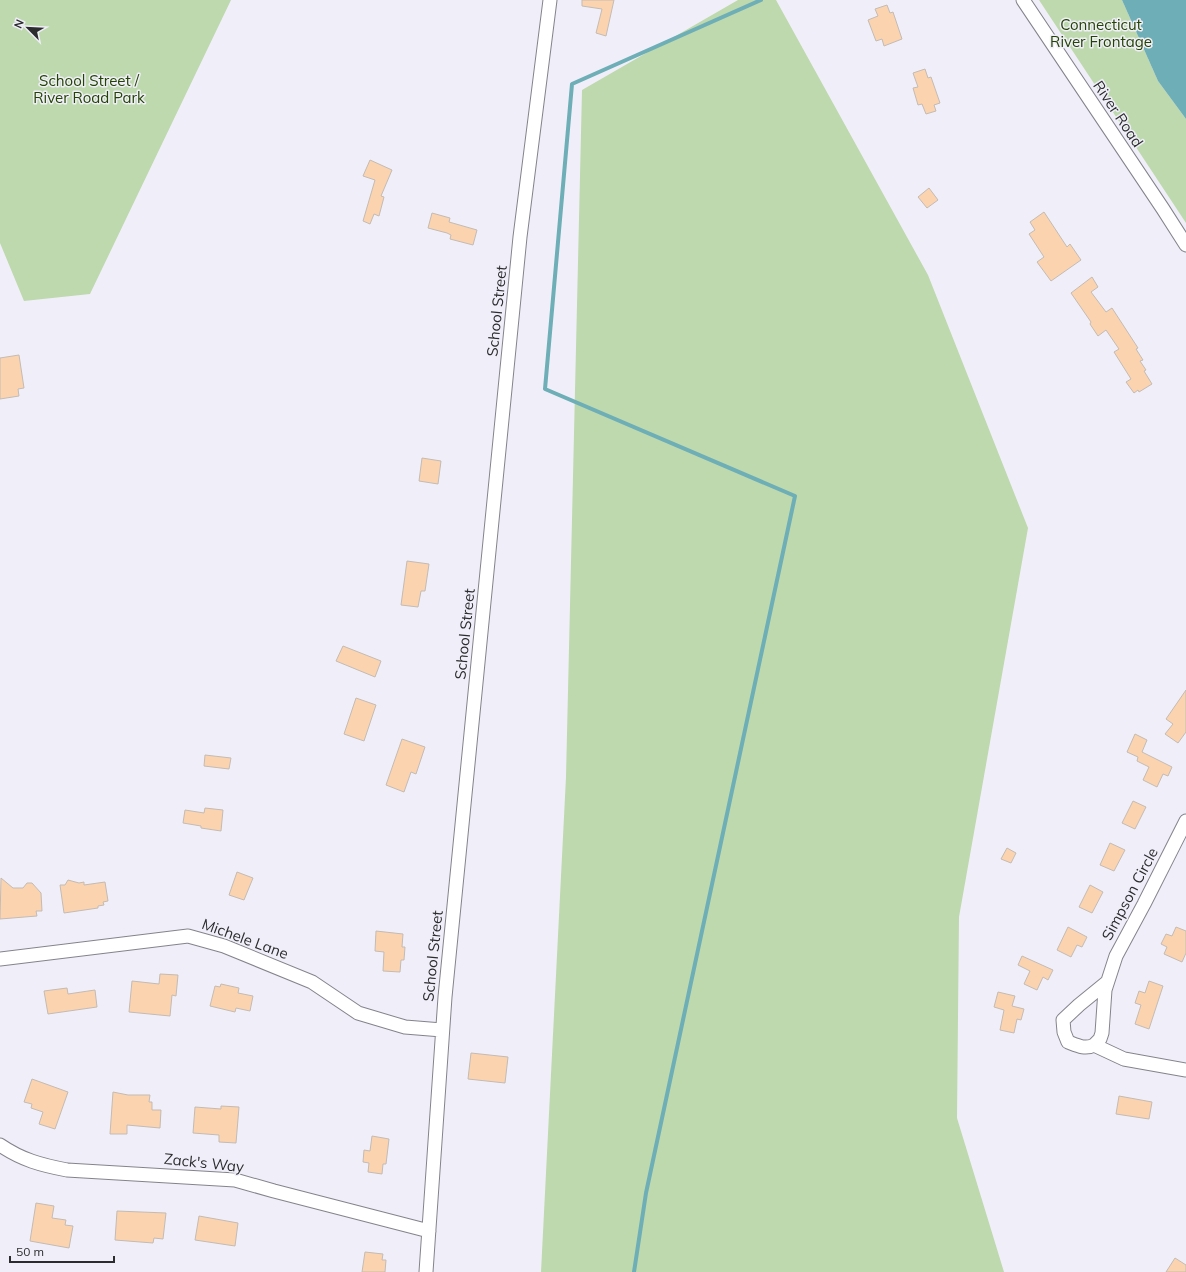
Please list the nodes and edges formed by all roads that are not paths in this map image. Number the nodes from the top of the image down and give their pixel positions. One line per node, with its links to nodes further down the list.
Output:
1 (550, 0): 7 (street, School Street)
2 (1023, 0): 3 (street, River Road)
3 (1186, 245)
4 (1186, 821): 6 (street, Simpson Circle)
5 (0, 959): 7 (street, Michele Lane)
6 (1106, 983): 8 (street, Simpson Circle); 8 (street)
7 (442, 1030): 11 (street, School Street)
8 (1094, 1045): 9 (street)
9 (1186, 1070)
10 (0, 1145): 11 (street, Zack's Way)
11 (429, 1231): 12 (street, School Street)
12 (426, 1272)

